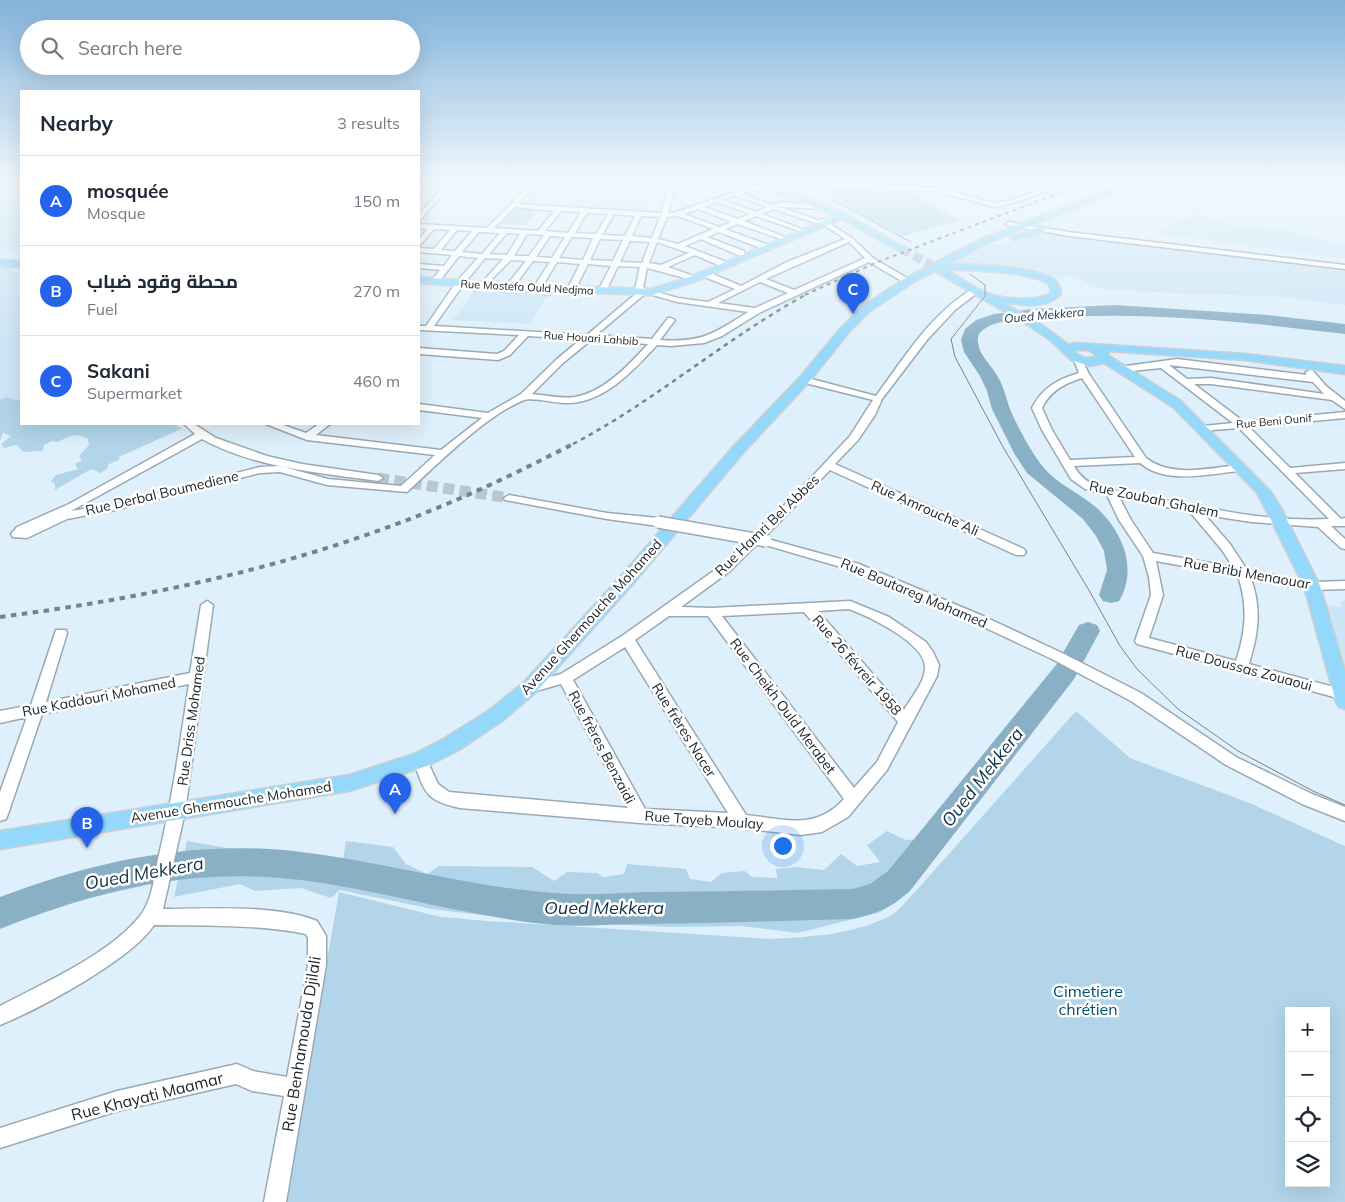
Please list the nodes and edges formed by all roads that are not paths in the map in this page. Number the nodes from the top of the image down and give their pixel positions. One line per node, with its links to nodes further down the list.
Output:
1 (449, 235): 32 (street)
2 (472, 235): 33 (street)
3 (502, 235): 36 (street)
4 (523, 235): 37 (street)
5 (543, 235): 39 (street)
6 (570, 235): 41 (street)
7 (573, 235): 20 (street)
8 (627, 235): 22 (street)
9 (658, 235): 26 (street)
10 (706, 235): 21 (street)
11 (735, 235): 29 (street)
12 (775, 235): 23 (street)
13 (791, 235): 23 (main road)
14 (844, 235): 25 (street)
15 (877, 235): 30 (main road)
16 (987, 235): 24 (main road)
17 (991, 235): 24 (main road)
18 (1020, 235): 24 (main road)
19 (1091, 235): 52 (street)
20 (598, 236): 22 (street); 42 (street)
21 (701, 237): 28 (street); 35 (street)
22 (626, 238): 26 (street); 44 (street)
23 (783, 238): 29 (main road)
24 (982, 238): 27 (main road); 50 (main road)
25 (850, 239): 40 (street); 57 (street)
26 (656, 240): 28 (street); 47 (street)
27 (955, 245)
28 (679, 246): 34 (street)
29 (764, 247): 35 (main road); 46 (main road)
30 (902, 249)
31 (420, 250): 32 (street)
32 (436, 251): 33 (street)
33 (458, 252): 36 (street); 53 (street)
34 (696, 252): 46 (street); 49 (street)
35 (741, 253): 46 (main road)
36 (484, 256): 37 (street); 60 (street)
37 (509, 256): 39 (street); 61 (street)
38 (934, 257): 55 (main road)
39 (532, 258): 41 (street); 62 (street)
40 (869, 259): 55 (street); 68 (street, Rue Houari Lahbib)
41 (555, 260): 42 (street); 63 (street)
42 (586, 261): 44 (street); 65 (street)
43 (0, 263): 45 (main road)
44 (617, 263): 47 (street); 66 (street)
45 (20, 264)
46 (722, 264): 54 (main road); 56 (main road)
47 (646, 265): 49 (street); 67 (street)
48 (420, 266): 53 (street)
49 (663, 267): 56 (street)
50 (944, 267): 51 (main road); 55 (main road); 69 (main road)
51 (959, 267): 55 (main road); 70 (main road)
52 (1345, 267)
53 (446, 268): 59 (street)
54 (705, 274): 56 (main road); 64 (street)
55 (918, 275): 93 (main road, Avenue Ghermouche Mohamed)
56 (689, 278): 67 (main road)
57 (760, 279): 64 (street); 68 (street)
58 (420, 280): 59 (main road, Rue Mostefa Ould Nedjma)
59 (435, 281): 60 (main road, Rue Mostefa Ould Nedjma)
60 (460, 283): 61 (main road, Rue Mostefa Ould Nedjma); 75 (street)
61 (484, 285): 62 (main road, Rue Mostefa Ould Nedjma)
62 (509, 287): 63 (main road, Rue Mostefa Ould Nedjma)
63 (536, 288): 65 (main road, Rue Mostefa Ould Nedjma)
64 (740, 288): 71 (street)
65 (571, 290): 66 (main road, Rue Mostefa Ould Nedjma)
66 (602, 291): 67 (main road, Rue Mostefa Ould Nedjma)
67 (641, 292): 71 (street); 78 (street)
68 (794, 293): 73 (street, Rue Houari Lahbib)
69 (981, 293): 70 (main road); 72 (main road); 99 (street, Rue Hamri Bel Abbes)
70 (1011, 300): 72 (main road)
71 (710, 304): 73 (street)
72 (997, 304): 77 (main road)
73 (756, 311): 79 (street, Rue Houari Lahbib)
74 (671, 320): 79 (street)
75 (423, 329): 76 (street, Rue Houari Lahbib)
76 (526, 333): 78 (street, Rue Houari Lahbib); 82 (street)
77 (1047, 333): 80 (main road); 83 (main road)
78 (588, 338): 79 (street, Rue Houari Lahbib); 97 (street)
79 (656, 342): 97 (street)
80 (1088, 346): 81 (main road); 83 (main road); 84 (main road)
81 (1136, 350): 84 (main road); 86 (main road)
82 (420, 351)
83 (1068, 351): 85 (main road)
84 (1104, 358): 85 (main road); 88 (main road)
85 (1082, 360): 90 (street); 91 (main road)
86 (1303, 363): 89 (main road); 92 (street)
87 (1164, 365): 88 (street); 92 (street); 94 (street)
88 (1122, 369): 91 (main road)
89 (1345, 370)
90 (1084, 374): 112 (street); 113 (street, Rue Zoubah Ghalem)
91 (1136, 378): 108 (main road)
92 (1314, 379): 95 (street)
93 (804, 380): 99 (street); 142 (main road, Avenue Ghermouche Mohamed)
94 (1185, 382): 98 (street); 104 (street)
95 (1323, 388): 96 (street); 98 (street)
96 (1345, 391)
97 (524, 396): 103 (street)
98 (1336, 398): 100 (street)
99 (878, 399): 114 (street, Rue Hamri Bel Abbes)
100 (1345, 406)
101 (420, 407): 103 (street)
102 (1345, 415): 104 (street, Rue Beni Ounif)
103 (490, 416): 111 (street)
104 (1240, 424): 108 (street, Rue Beni Ounif); 117 (street)
105 (190, 425): 109 (street)
106 (274, 425): 110 (street)
107 (324, 425): 110 (street)
108 (1203, 429): 116 (main road)
109 (201, 435): 118 (street); 122 (street)
110 (307, 438): 111 (street)
111 (443, 453): 122 (street, Rue Derbal Boumediene)
112 (1142, 460): 113 (street); 116 (street)
113 (1066, 463): 119 (street, Rue Zoubah Ghalem)
114 (829, 465): 128 (street, Rue Amrouche Ali); 135 (street, Rue Hamri Bel Abbes)
115 (1345, 466): 117 (street)
116 (1240, 468): 125 (main road)
117 (1287, 471): 124 (street)
118 (378, 478)
119 (1111, 492): 121 (street, Rue Zoubah Ghalem); 129 (street)
120 (509, 498): 151 (street, Rue Boutareg Mohamed, bridge)
121 (1192, 507): 125 (street, Rue Zoubah Ghalem); 130 (street)
122 (74, 510): 123 (street, Rue Derbal Boumediene)
123 (61, 515)
124 (1342, 522): 126 (street, Rue Zoubah Ghalem)
125 (1282, 523): 126 (street, Rue Zoubah Ghalem); 131 (main road)
126 (1322, 524): 127 (street)
127 (1345, 545)
128 (1020, 552)
129 (1149, 556): 130 (street, Rue Bribi Menaouar); 139 (street, Rue Doussas Zouaoui)
130 (1243, 572): 131 (street, Rue Bribi Menaouar); 139 (street)
131 (1312, 586): 132 (street, Rue Bribi Menaouar); 143 (main road)
132 (1345, 586)
133 (207, 605): 140 (street, Rue Driss Mohamed)
134 (808, 608): 136 (street, Rue Tayeb Moulay); 146 (street, Rue 26 févreir 1958); 146 (street, Rue Tayeb Moulay)
135 (664, 611): 136 (street, Rue Tayeb Moulay); 138 (street, Rue Hamri Bel Abbes)
136 (712, 612): 148 (street, Rue Cheikh Ould Merabet)
137 (61, 633): 144 (street)
138 (627, 639): 141 (street, Rue Hamri Bel Abbes); 153 (street, Rue frères Nacer)
139 (1242, 667): 143 (street, Rue Doussas Zouaoui)
140 (198, 677): 144 (street, Rue Kaddouri Mohamed); 149 (street, Rue Driss Mohamed)
141 (565, 678): 142 (street, Rue Hamri Bel Abbes); 152 (street, Rue frères Benzaidi)
142 (529, 688): 147 (main road, Avenue Ghermouche Mohamed)
143 (1344, 697)
144 (37, 709): 145 (street, Rue Kaddouri Mohamed); 150 (street)
145 (0, 717)
146 (906, 722): 148 (street, Rue Tayeb Moulay)
147 (420, 760): 149 (main road, Avenue Ghermouche Mohamed); 152 (street, Rue Tayeb Moulay)
148 (854, 800): 153 (street, Rue Tayeb Moulay)
149 (177, 812): 154 (main road, Avenue Ghermouche Mohamed); 155 (street, Rue Driss Mohamed)
150 (0, 814)
151 (1342, 814)
152 (640, 816): 153 (street, Rue Tayeb Moulay)
153 (741, 821)
154 (0, 840)
155 (154, 912): 156 (street); 157 (street, Rue Benhamouda Djilali)
156 (0, 1016)
157 (295, 1088): 158 (street, Rue Khayati Maamar); 159 (street, Rue Benhamouda Djilali)
158 (0, 1138)
159 (274, 1202)

